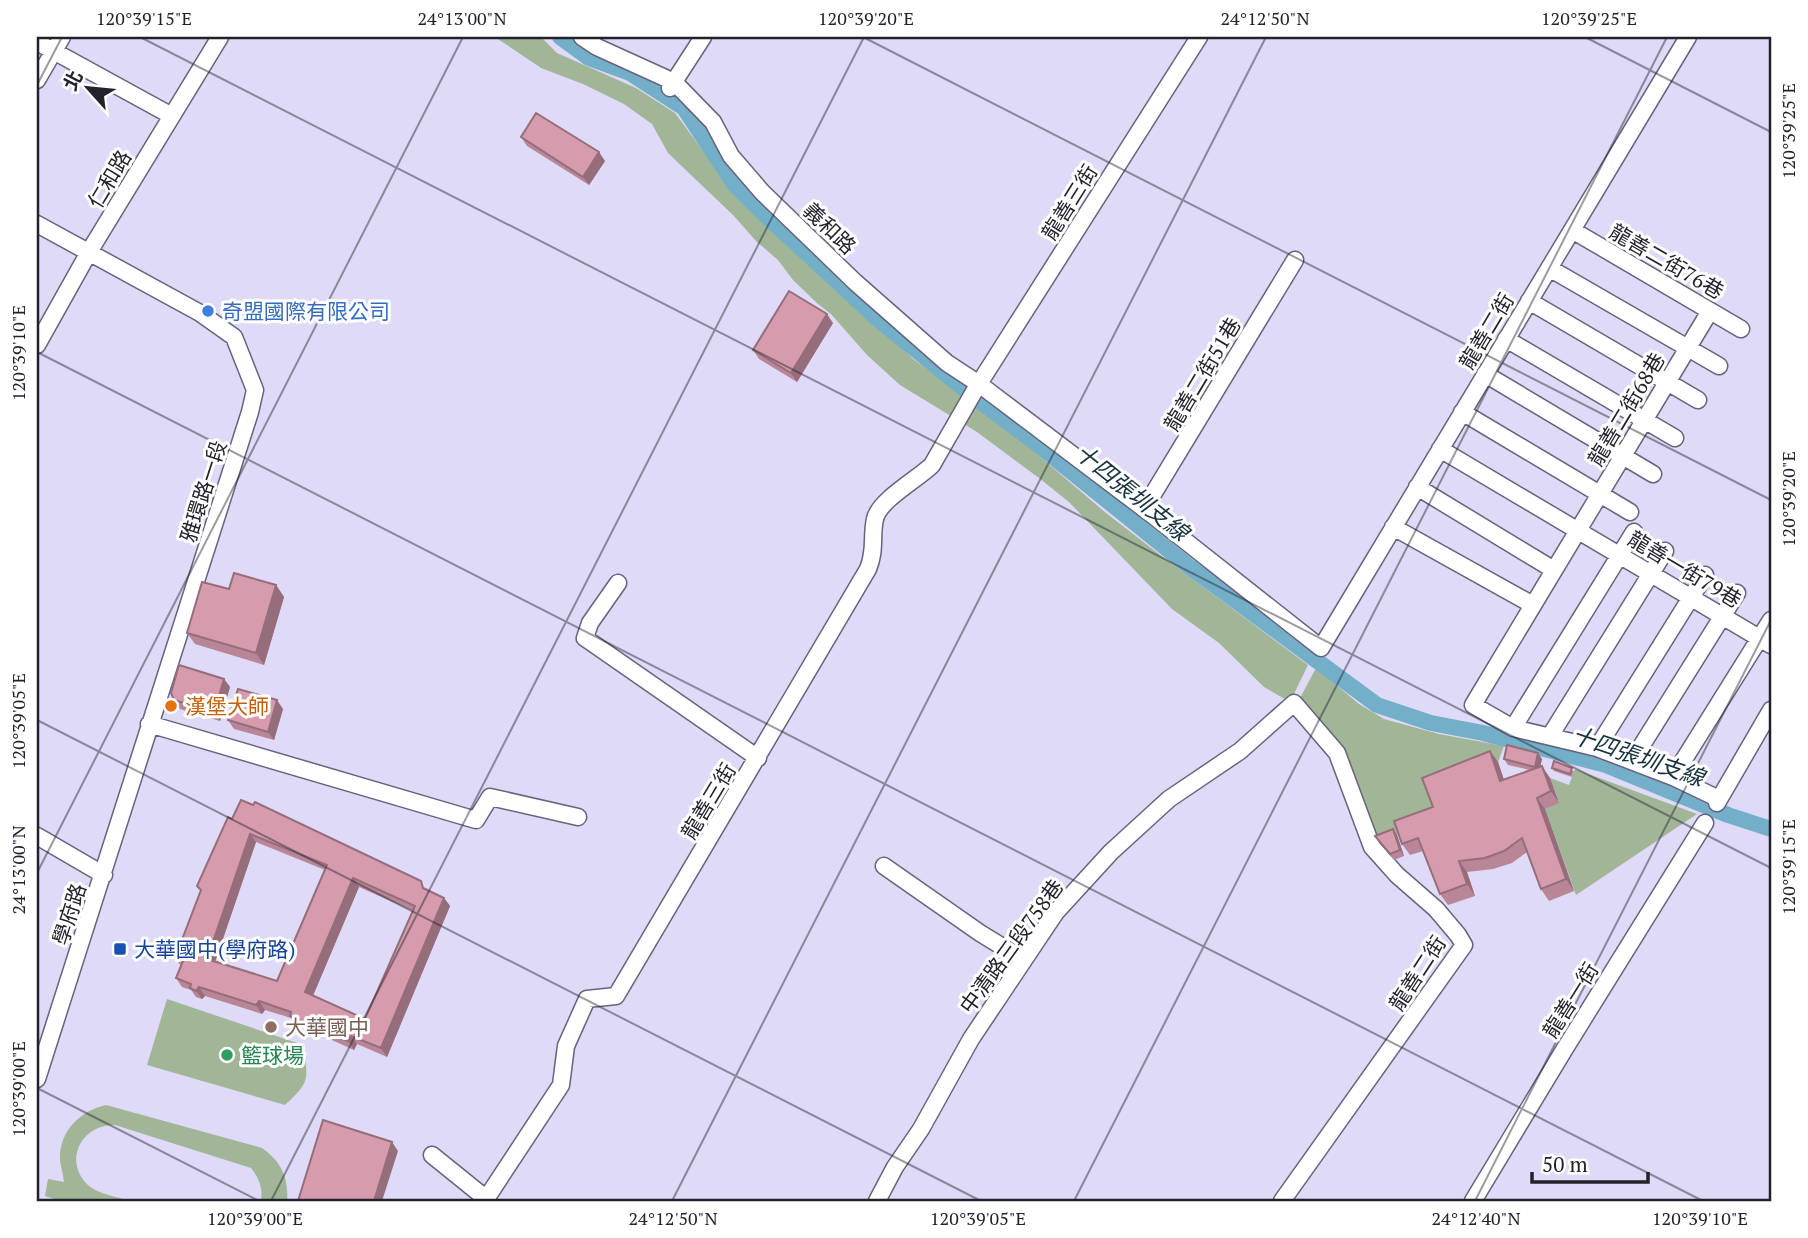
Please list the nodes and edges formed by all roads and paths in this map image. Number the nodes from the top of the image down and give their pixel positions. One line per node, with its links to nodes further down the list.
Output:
1 (220, 37): 10 (street, 仁和路)
2 (582, 37): 9 (street, 義和路)
3 (703, 37): 9 (street)
4 (1199, 37): 25 (street, 龍善三街)
5 (1688, 37): 12 (street, 龍善二街)
6 (37, 42): 7 (street)
7 (58, 44): 8 (street); 10 (street)
8 (37, 80)
9 (672, 85): 25 (street, 義和路)
10 (172, 116): 13 (street, 仁和路)
11 (37, 224): 13 (street, 雅環路一段)
12 (1572, 230): 15 (street, 龍善二街); 17 (street, 龍善二街76巷)
13 (89, 252): 20 (street, 仁和路); 54 (street, 雅環路一段)
14 (1295, 260): 35 (street, 龍善二街51巷)
15 (1549, 268): 16 (street, 龍善二街); 21 (street)
16 (1529, 301): 19 (street, 龍善二街); 24 (street)
17 (1710, 311): 18 (street, 龍善二街76巷); 21 (street, 龍善二街68巷)
18 (1741, 329)
19 (1506, 339): 23 (street, 龍善二街); 28 (street)
20 (37, 345)
21 (1687, 348): 22 (street); 24 (street, 龍善二街68巷)
22 (1719, 366)
23 (1486, 373): 27 (street, 龍善二街); 31 (street)
24 (1667, 382): 26 (street); 28 (street, 龍善二街68巷)
25 (977, 387): 35 (street); 58 (street, 龍善三街)
26 (1698, 400)
27 (1462, 412): 30 (street, 龍善二街); 34 (street)
28 (1644, 420): 29 (street); 31 (street, 龍善二街68巷)
29 (1675, 438)
30 (1440, 449): 33 (street, 龍善二街); 38 (street)
31 (1623, 456): 32 (street); 34 (street, 龍善二街68巷)
32 (1653, 474)
33 (1417, 487): 37 (street, 龍善二街); 42 (street)
34 (1600, 494): 36 (street); 38 (street, 龍善二街68巷)
35 (1144, 509): 37 (street, 龍善二街)
36 (1630, 512)
37 (1393, 527): 48 (street)
38 (1578, 530): 41 (street, 龍善一街79巷); 42 (street, 龍善二街68巷)
39 (1634, 533): 41 (street)
40 (1665, 551): 43 (street)
41 (1620, 555): 43 (street, 龍善一街79巷); 55 (street)
42 (1554, 570): 48 (street, 龍善二街68巷)
43 (1651, 573): 47 (street, 龍善一街79巷); 56 (street)
44 (1706, 575): 47 (street)
45 (618, 583): 58 (street)
46 (1737, 593): 49 (street)
47 (1691, 597): 49 (street, 龍善一街79巷); 57 (street)
48 (1533, 605): 55 (street, 龍善二街68巷)
49 (1723, 616): 51 (street, 龍善一街79巷); 59 (street)
50 (1771, 620): 51 (street)
51 (1765, 641): 60 (street)
52 (1294, 703): 66 (street, 中清路三段758巷); 71 (street, 龍善二街)
53 (1771, 710): 60 (street, 龍善二街68巷)
54 (149, 724): 61 (street); 65 (street, 雅環路一段)
55 (1513, 728): 56 (street, 龍善二街68巷)
56 (1550, 736): 57 (street, 龍善二街68巷)
57 (1597, 748): 59 (street, 龍善二街68巷)
58 (758, 758): 69 (street, 龍善三街)
59 (1632, 761): 60 (street, 龍善二街68巷)
60 (1673, 777)
61 (578, 817)
62 (1705, 823): 72 (street, 龍善一街)
63 (37, 836): 65 (street, 學府路)
64 (884, 866): 66 (street)
65 (104, 875): 67 (street, 學府路)
66 (1024, 960): 70 (street, 中清路三段758巷)
67 (37, 1079)
68 (432, 1156): 69 (street)
69 (487, 1200)
70 (877, 1201)
71 (1282, 1201)
72 (1473, 1201)

